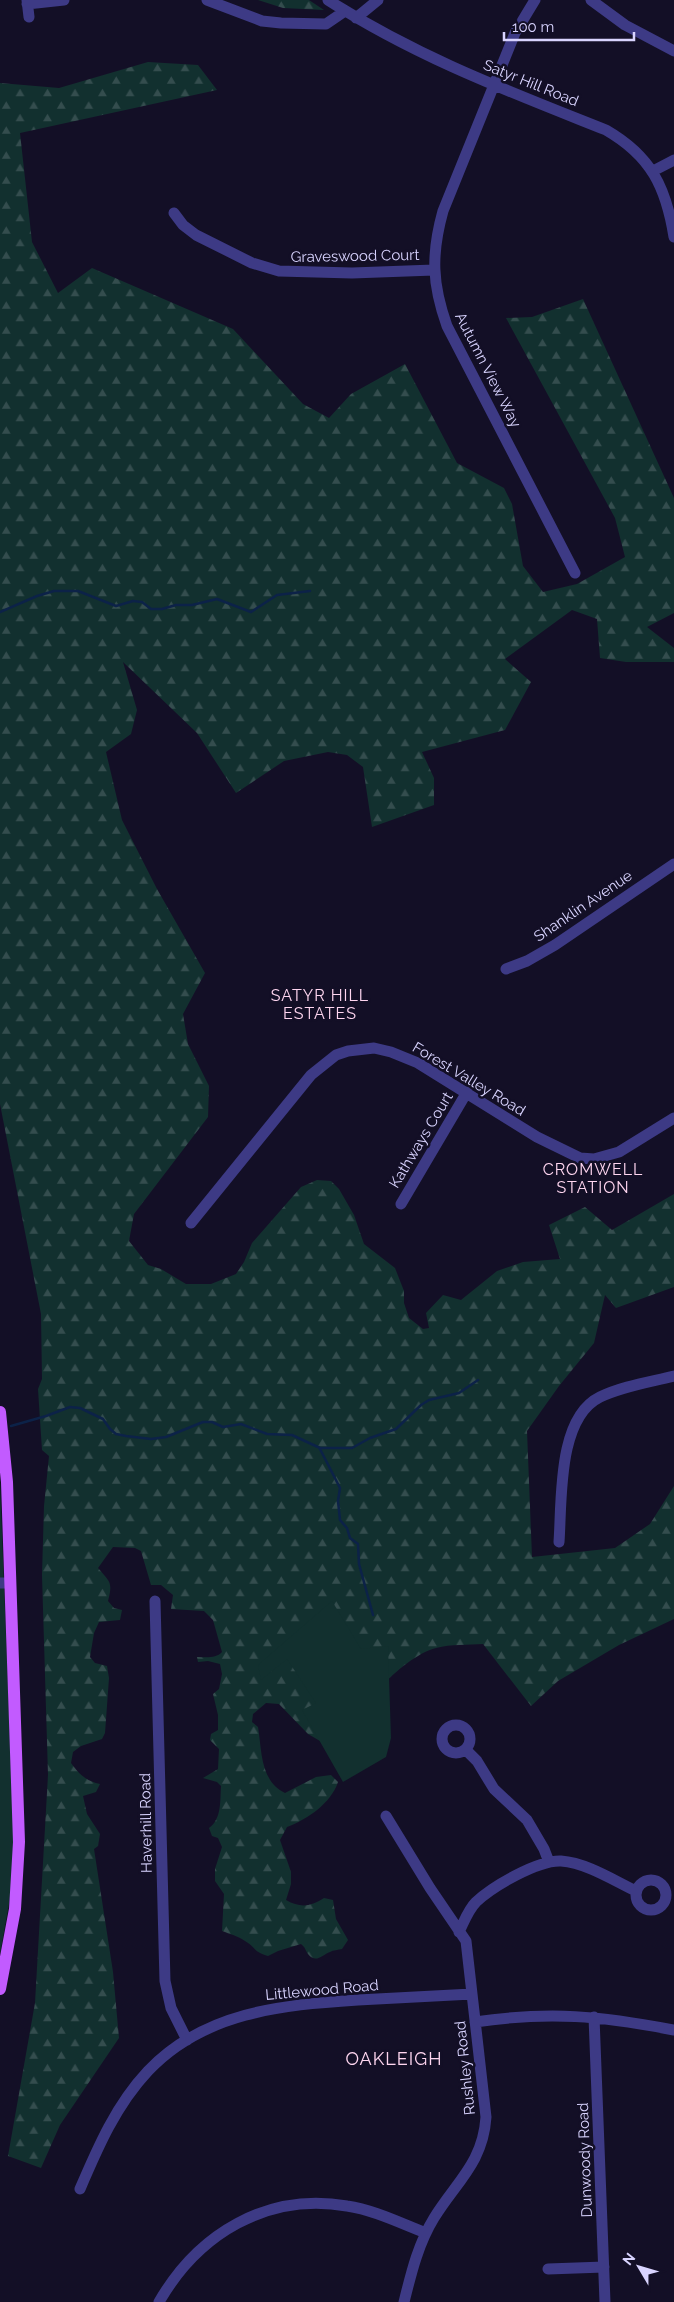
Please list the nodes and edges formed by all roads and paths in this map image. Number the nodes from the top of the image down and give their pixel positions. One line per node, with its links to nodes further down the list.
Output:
1 (64, 0): 7 (street)
2 (207, 0): 8 (street)
3 (328, 0): 8 (street, Satyr Hill Road)
4 (378, 0): 10 (street)
5 (535, 0): 12 (street, Autumn View Way)
6 (591, 0): 11 (street)
7 (27, 2): 9 (street)
8 (345, 11): 10 (street, Satyr Hill Road)
9 (29, 17)
10 (356, 18): 12 (street, Satyr Hill Road)
11 (674, 51)
12 (494, 85): 14 (street, Satyr Hill Road); 17 (street, Autumn View Way)
13 (674, 160): 14 (street)
14 (653, 171): 16 (street, Satyr Hill Road)
15 (174, 213): 17 (street, Graveswood Court)
16 (674, 237)
17 (434, 270): 18 (street, Autumn View Way)
18 (575, 573)
19 (674, 864): 20 (street, Shanklin Avenue)
20 (506, 969)
21 (467, 1092): 22 (street, Forest Valley Road); 23 (street, Kathways Court); 24 (street, Forest Valley Road)
22 (674, 1118)
23 (401, 1204)
24 (191, 1223)
25 (674, 1376): 27 (street)
26 (0, 1412): 28 (main road)
27 (559, 1542)
28 (5, 1583): 35 (main road)
29 (155, 1601): 40 (street, Haverhill Road)
30 (466, 1750): 32 (street)
31 (386, 1816): 34 (street, Rushley Road)
32 (548, 1862): 33 (street); 34 (street)
33 (636, 1891)
34 (459, 1932): 36 (street, Rushley Road)
35 (0, 1988)
36 (472, 1994): 38 (street, Rushley Road); 40 (street, Littlewood Road)
37 (594, 2017): 38 (street); 39 (street); 43 (street, Dunwoody Road)
38 (475, 2022): 42 (street, Rushley Road)
39 (674, 2030)
40 (187, 2040): 41 (street, Littlewood Road)
41 (80, 2189)
42 (426, 2233): 45 (street); 46 (street, Rushley Road)
43 (604, 2267): 44 (street); 47 (street, Dunwoody Road)
44 (548, 2269)
45 (159, 2302)
46 (404, 2302)
47 (606, 2302)

